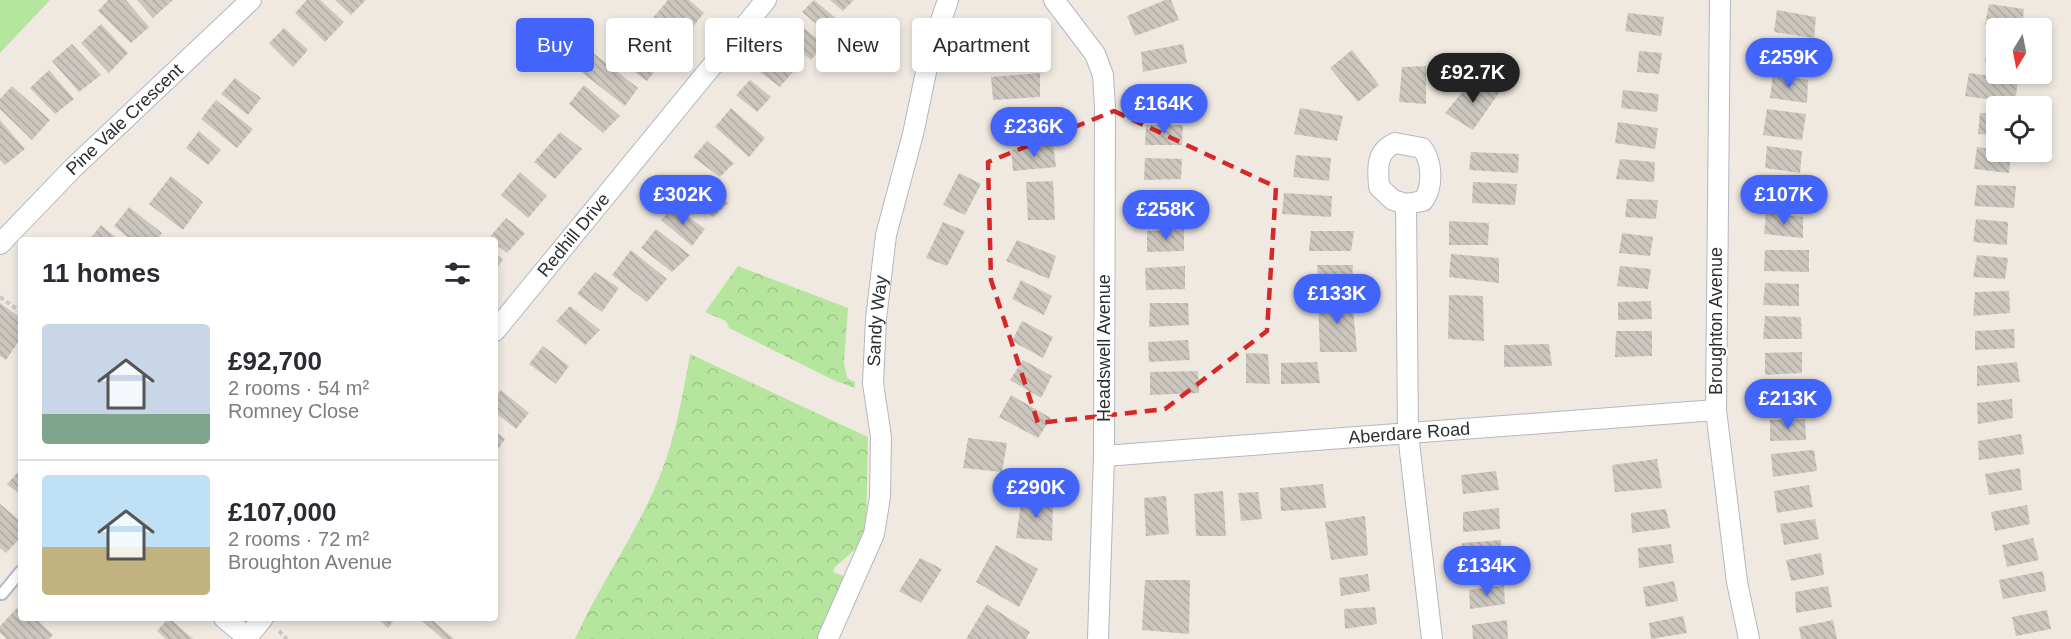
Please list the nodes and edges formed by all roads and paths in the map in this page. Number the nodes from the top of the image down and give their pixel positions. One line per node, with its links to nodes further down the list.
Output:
1 (251, 0): 7 (street, Pine Vale Crescent)
2 (766, 0): 10 (street, Redhill Drive)
3 (948, 0): 19 (street, Sandy Way)
4 (1054, 0): 13 (street, Headswell Avenue)
5 (1720, 0): 11 (street, Broughton Avenue)
6 (1406, 204): 12 (street)
7 (0, 244)
8 (0, 297): 9 (path)
9 (18, 310)
10 (498, 327)
11 (1716, 410): 12 (street, Aberdare Road); 22 (street, Broughton Avenue)
12 (1408, 434): 13 (street, Aberdare Road); 21 (street)
13 (1104, 456): 20 (street, Headswell Avenue)
14 (18, 575): 15 (lane)
15 (2, 594)
16 (227, 621): 18 (street)
17 (261, 621): 18 (street)
18 (247, 638)
19 (828, 639)
20 (1098, 639)
21 (1432, 639)
22 (1749, 639)

